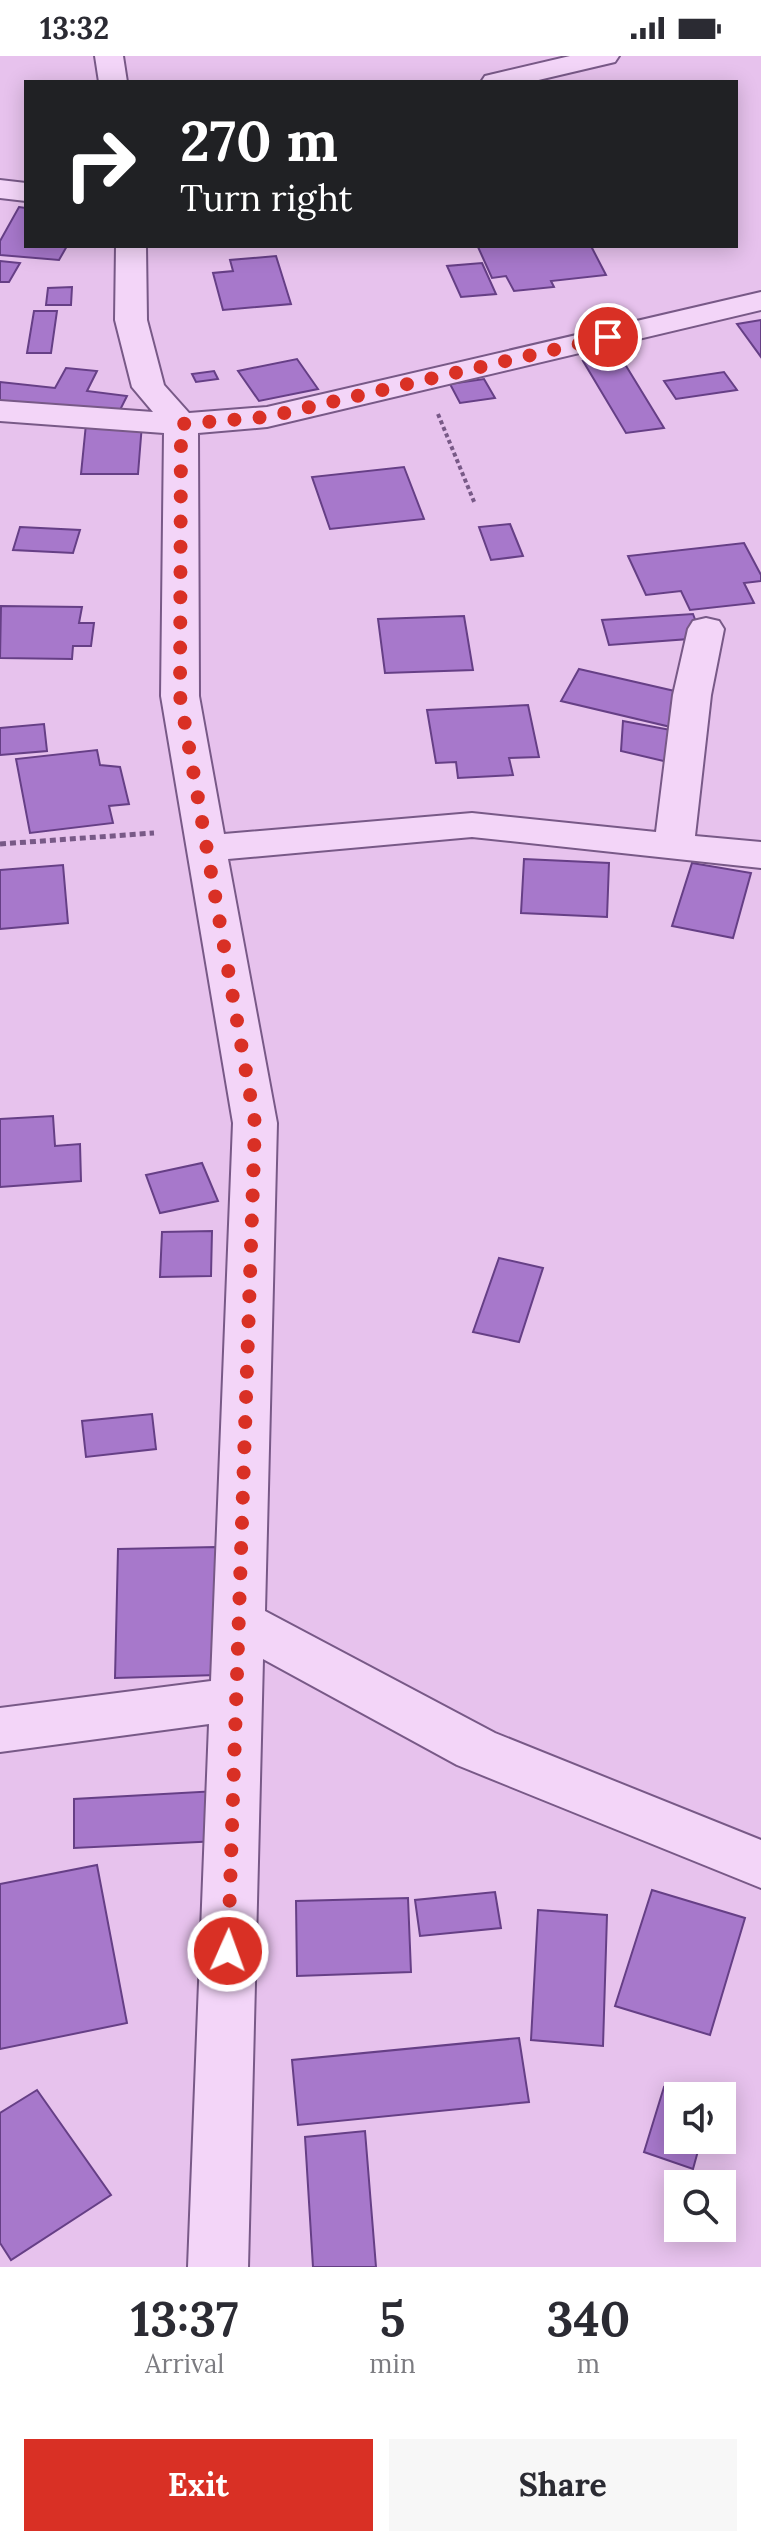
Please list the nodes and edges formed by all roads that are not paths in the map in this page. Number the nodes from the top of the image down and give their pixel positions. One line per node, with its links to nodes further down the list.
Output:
1 (109, 56): 4 (street)
2 (605, 56): 3 (street)
3 (559, 61): 5 (street)
4 (113, 80)
5 (501, 80)
6 (0, 189): 7 (street)
7 (24, 192)
8 (131, 248): 11 (street)
9 (761, 301): 11 (street)
10 (0, 411): 11 (street)
11 (181, 424): 13 (street)
12 (706, 629): 14 (street)
13 (205, 839): 14 (street); 16 (street)
14 (674, 844): 15 (street)
15 (761, 855)
16 (238, 1621): 17 (street); 19 (street)
17 (236, 1699): 18 (street); 20 (street)
18 (0, 1730)
19 (761, 1864)
20 (218, 2267)

